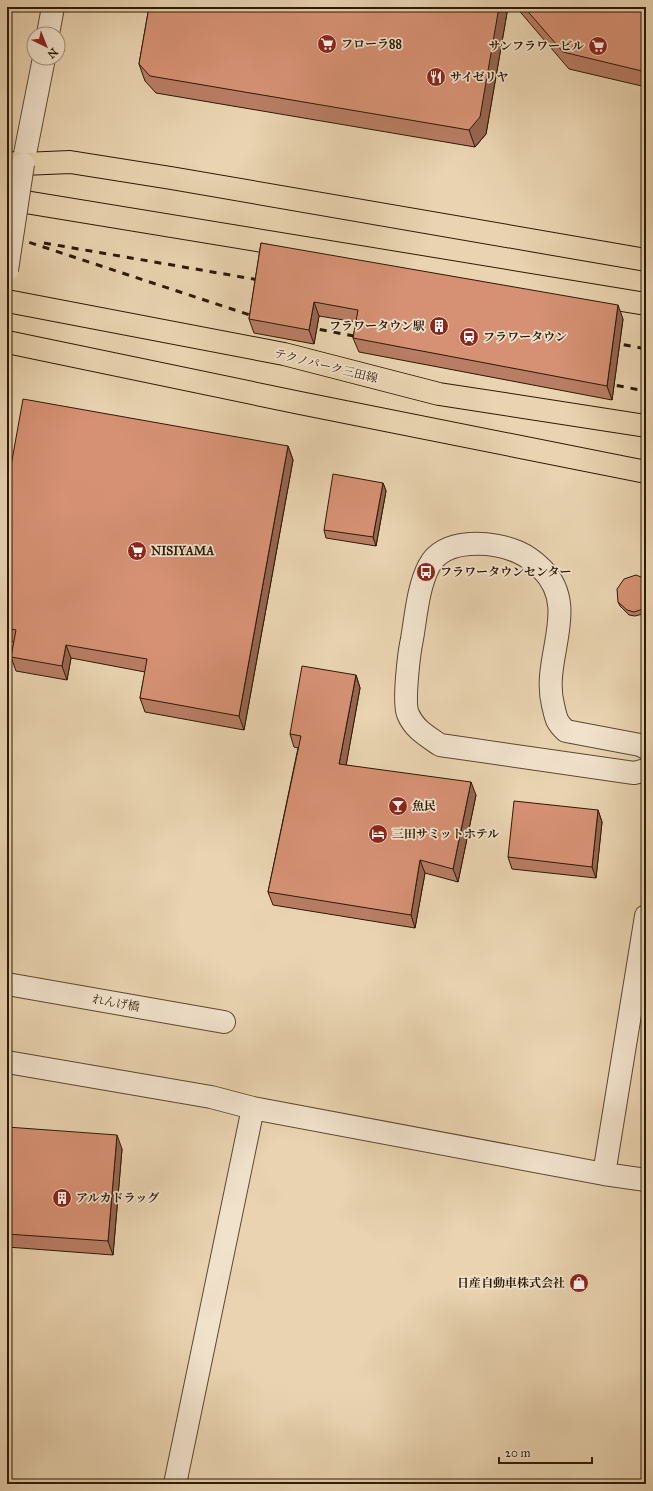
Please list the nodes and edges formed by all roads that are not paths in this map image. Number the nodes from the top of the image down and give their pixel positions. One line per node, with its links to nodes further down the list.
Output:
1 (53, 7): 2 (street)
2 (49, 26)
3 (42, 66): 4 (street)
4 (15, 163): 6 (main road); 7 (street, bridge)
5 (7, 200): 9 (main road)
6 (646, 260)
7 (7, 270)
8 (7, 301): 11 (main road, テクノパーク三田線)
9 (646, 304)
10 (7, 342): 12 (main road)
11 (646, 426)
12 (646, 472)
13 (646, 748): 14 (street)
14 (646, 770)
15 (646, 916): 20 (street)
16 (7, 984): 17 (street, れんげ橋)
17 (224, 1022)
18 (7, 1062): 19 (street)
19 (253, 1108): 20 (street); 22 (street)
20 (604, 1174): 21 (street)
21 (646, 1180)
22 (175, 1484)

